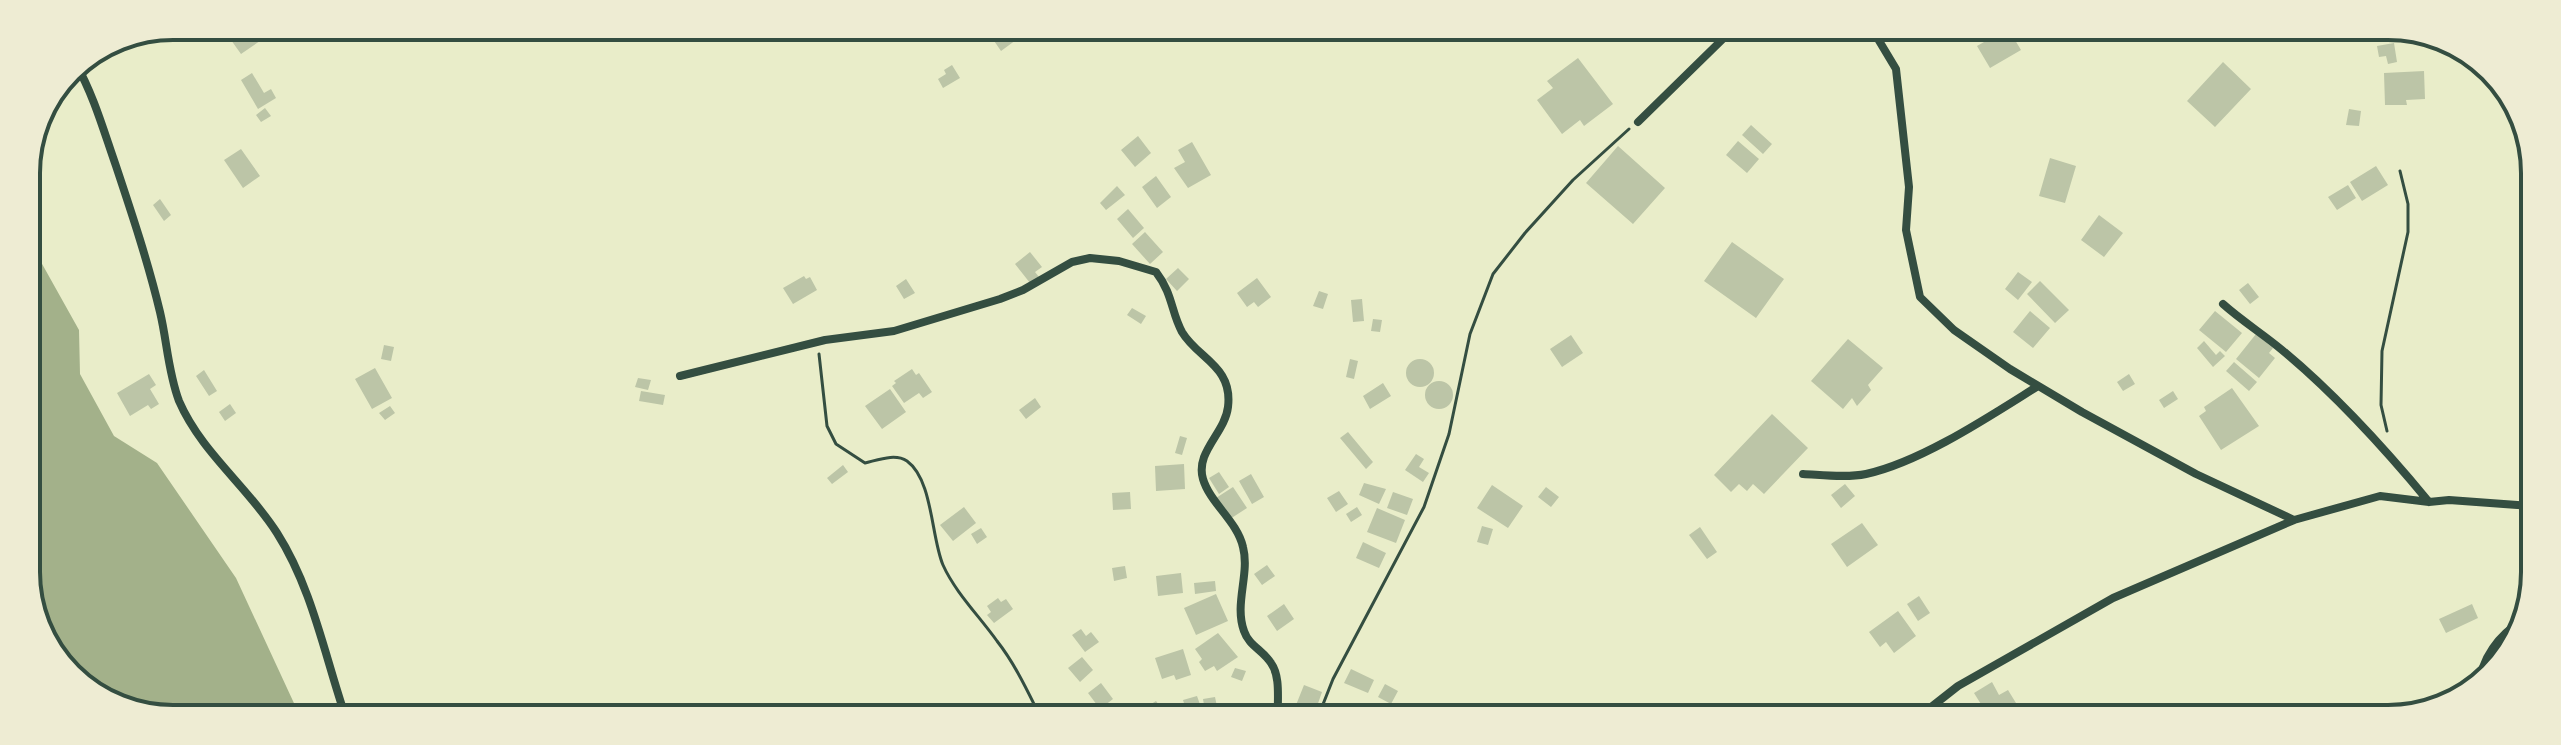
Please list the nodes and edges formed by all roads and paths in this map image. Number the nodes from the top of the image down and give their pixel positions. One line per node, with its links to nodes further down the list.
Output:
1 (1722, 40): 4 (street)
2 (1879, 40): 9 (street)
3 (82, 76): 17 (street)
4 (1638, 122): 20 (path)
5 (2400, 171): 10 (path)
6 (2223, 304): 12 (street)
7 (825, 340): 8 (street); 18 (path); 19 (street)
8 (680, 376)
9 (2038, 386): 11 (street); 14 (street)
10 (2387, 432)
11 (1803, 474)
12 (2429, 502): 13 (street); 14 (street)
13 (2521, 505)
14 (2294, 520): 21 (street)
15 (2500, 644): 16 (street)
16 (2483, 664)
17 (342, 705)
18 (1035, 705)
19 (1278, 705)
20 (1323, 705)
21 (1934, 705)

